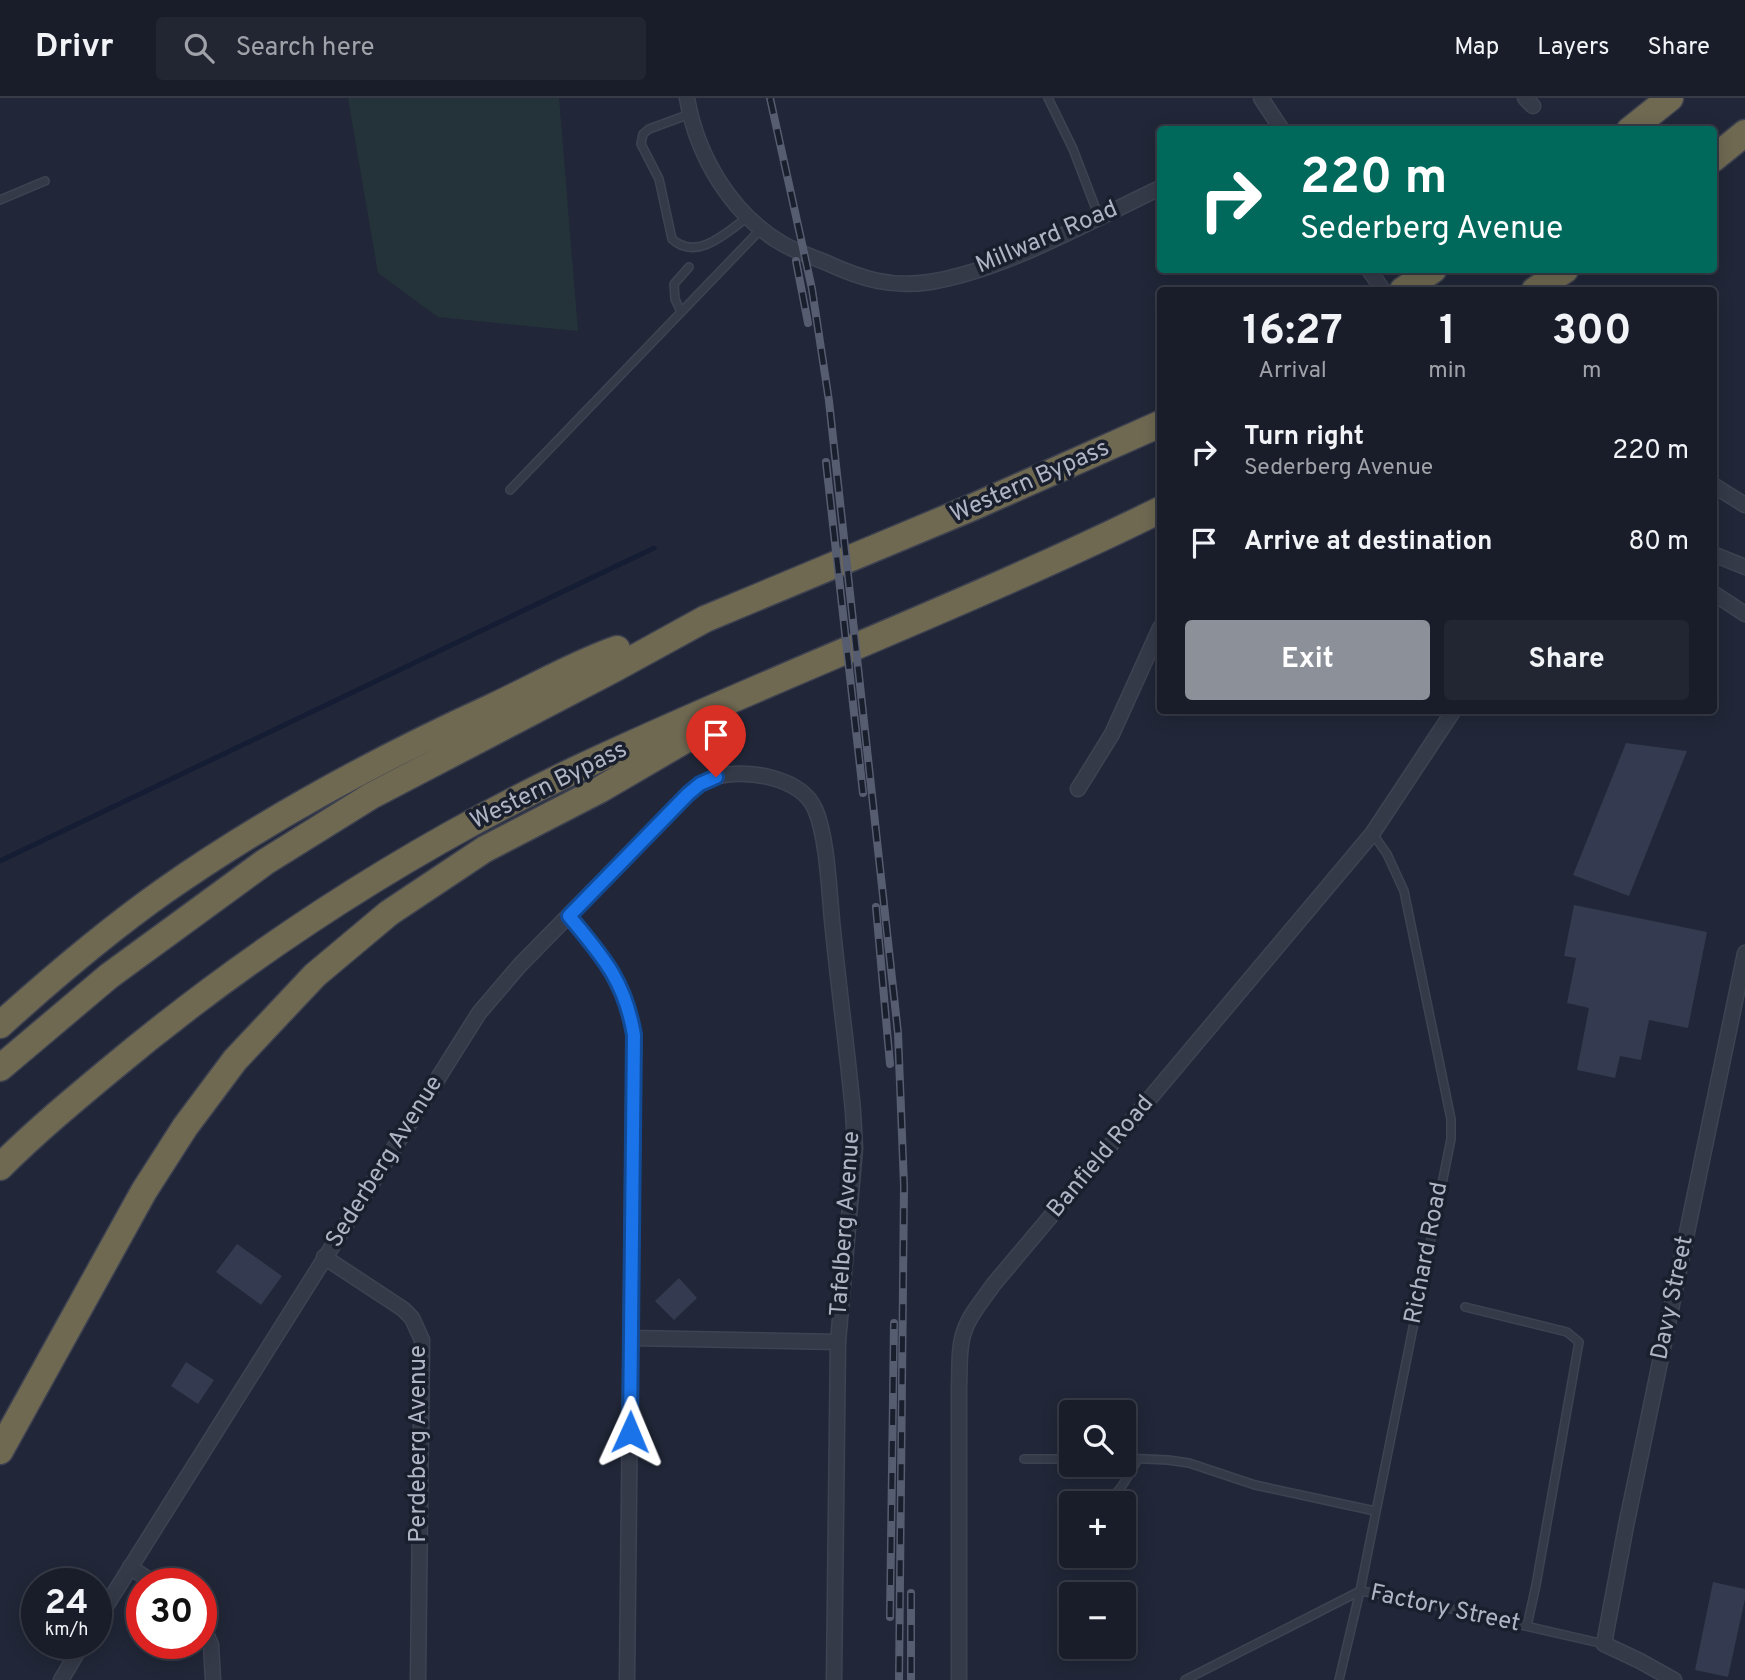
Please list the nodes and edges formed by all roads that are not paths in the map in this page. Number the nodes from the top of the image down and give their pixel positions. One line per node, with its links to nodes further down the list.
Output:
1 (687, 98): 5 (street, Millward Road)
2 (1048, 98): 14 (lane)
3 (1261, 98): 6 (street)
4 (1670, 98): 7 (highway)
5 (690, 114): 13 (street, Millward Road); 13 (lane)
6 (1279, 126)
7 (1635, 126)
8 (1745, 134): 9 (highway)
9 (1717, 156)
10 (45, 181): 12 (lane)
11 (1157, 189): 14 (street, Millward Road)
12 (0, 200)
13 (748, 217): 15 (street, Millward Road)
14 (1099, 217): 15 (street, Millward Road)
15 (762, 228): 21 (lane)
16 (689, 267): 21 (lane)
17 (1428, 273): 19 (highway)
18 (1560, 273): 20 (highway)
19 (1408, 287)
20 (1539, 287)
21 (681, 312): 24 (lane)
22 (1157, 425): 31 (highway, Western Bypass)
23 (1717, 488): 25 (street)
24 (510, 490)
25 (1745, 505)
26 (1157, 511): 33 (highway, Western Bypass)
27 (1717, 556): 28 (street)
28 (1745, 567)
29 (1717, 596): 30 (street)
30 (1745, 614)
31 (705, 620): 40 (highway); 41 (highway, Western Bypass)
32 (1157, 635): 36 (street)
33 (831, 656): 42 (highway, Western Bypass); 47 (highway)
34 (1451, 714): 37 (street, Banfield Road)
35 (747, 774): 38 (street, Sederberg Avenue); 46 (street, Tafelberg Avenue)
36 (1078, 789)
37 (1372, 834): 52 (lane, Richard Road); 65 (street, Banfield Road)
38 (569, 916): 43 (street, Sederberg Avenue); 45 (street)
39 (1745, 953): 57 (street, Davy Street)
40 (0, 1025)
41 (0, 1068)
42 (0, 1167)
43 (324, 1257): 53 (street, Sederberg Avenue); 62 (street, Perdeberg Avenue)
44 (1465, 1307): 56 (lane)
45 (631, 1338): 46 (street); 63 (street)
46 (838, 1342): 64 (street, Tafelberg Avenue)
47 (0, 1451)
48 (1059, 1458): 50 (lane)
49 (1138, 1458): 51 (lane); 52 (lane)
50 (1024, 1459)
51 (1118, 1491)
52 (1375, 1511): 54 (lane, Richard Road)
53 (130, 1567): 55 (street, Sederberg Avenue)
54 (1360, 1591): 56 (lane, Factory Street); 66 (lane, Factory Street); 67 (lane, Richard Road)
55 (112, 1596)
56 (1527, 1626): 57 (lane, Factory Street)
57 (1604, 1644): 68 (street, Factory Street)
58 (73, 1659): 60 (street)
59 (212, 1659): 61 (street)
60 (61, 1680)
61 (213, 1680)
62 (418, 1680)
63 (627, 1680)
64 (834, 1680)
65 (959, 1680)
66 (1185, 1680)
67 (1339, 1680)
68 (1674, 1680)

